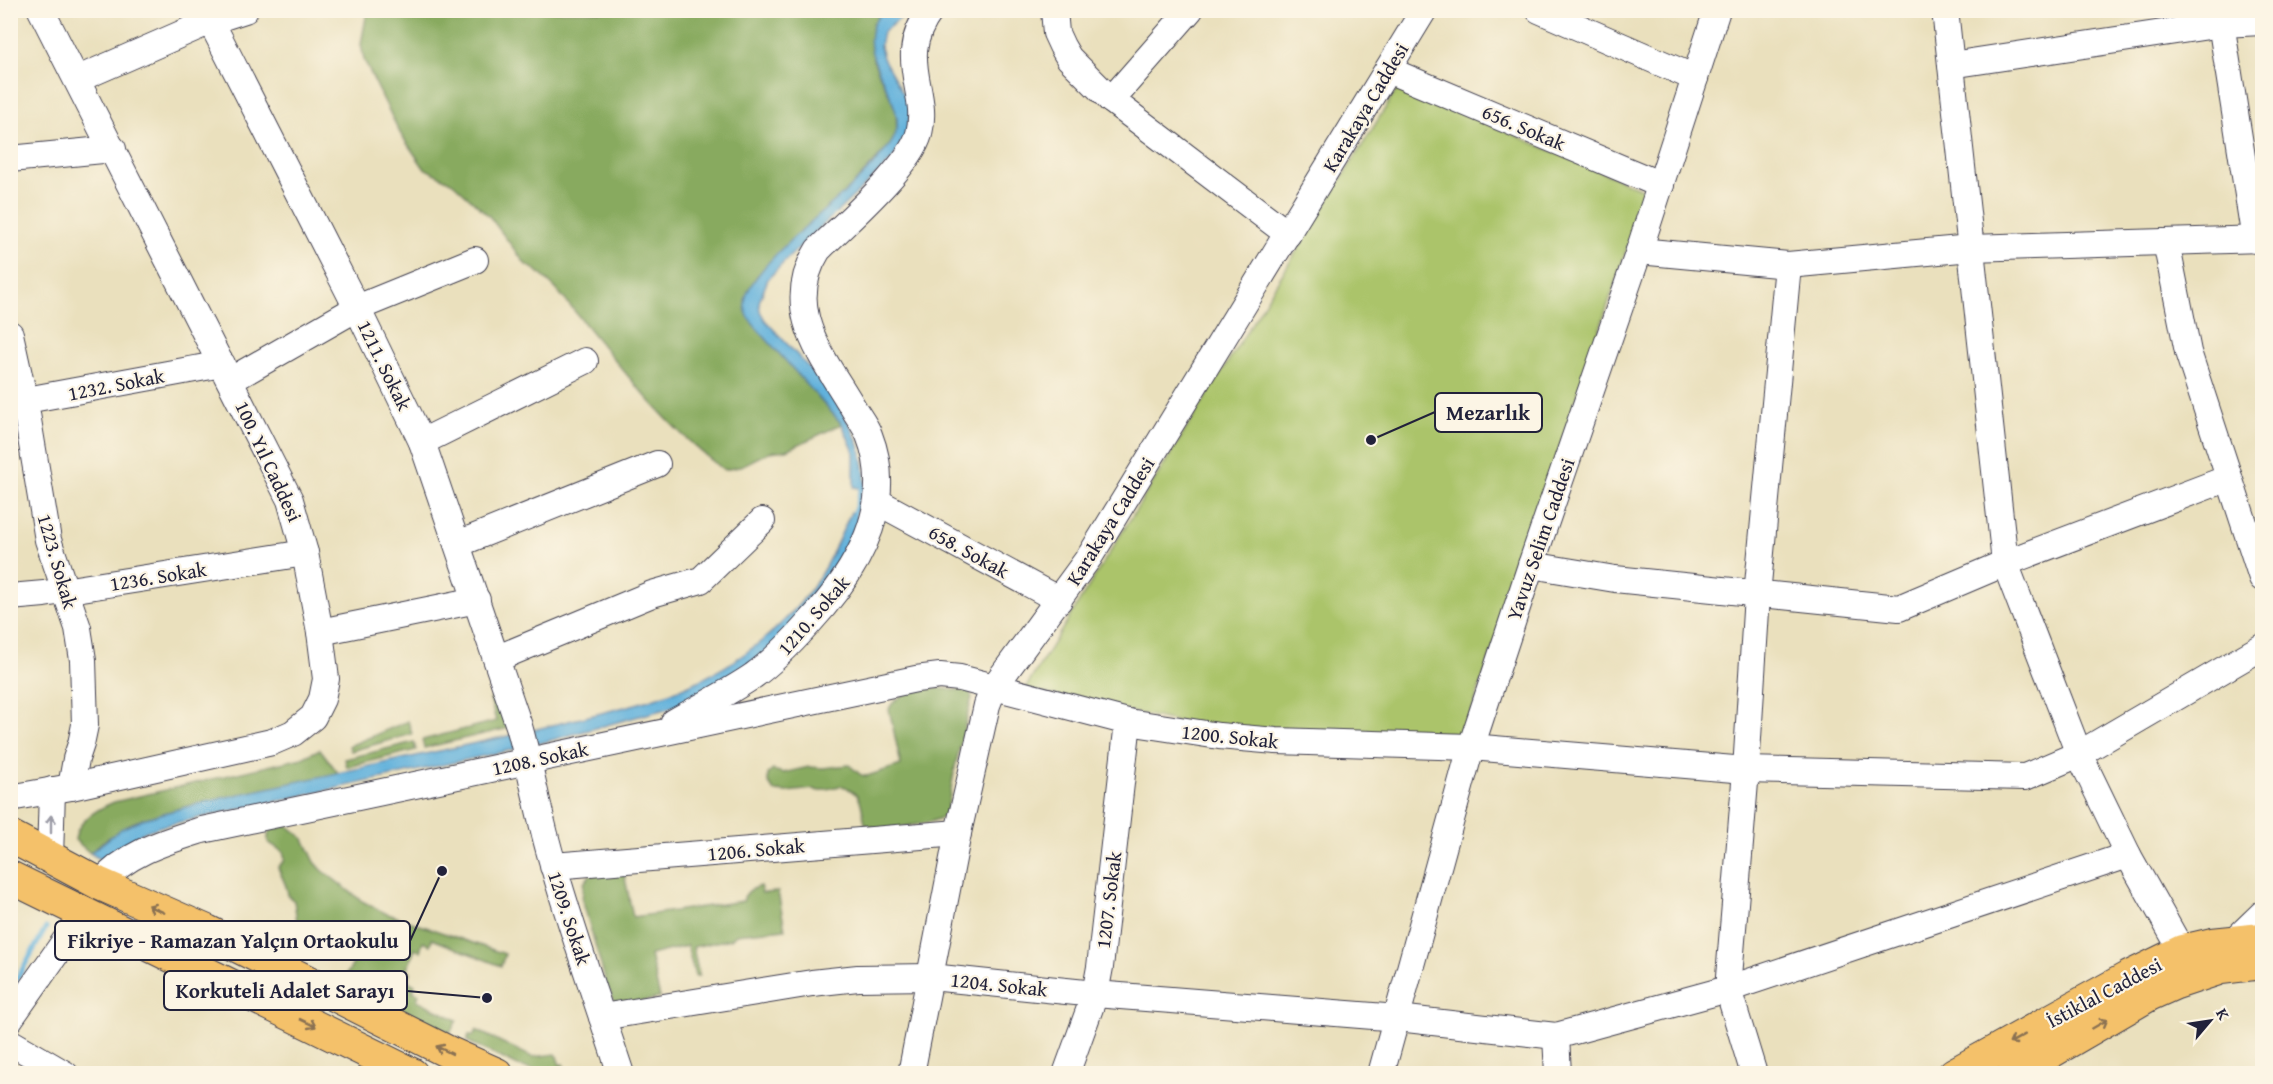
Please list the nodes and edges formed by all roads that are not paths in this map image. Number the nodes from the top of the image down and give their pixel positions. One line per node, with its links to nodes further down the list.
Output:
1 (41, 10): 16 (street, 100. Yıl Caddesi)
2 (245, 10): 10 (street)
3 (931, 10): 36 (street, 1210. Sokak)
4 (1054, 10): 17 (street)
5 (1190, 10): 17 (street)
6 (1424, 10): 14 (street, Karakaya Caddesi)
7 (1539, 10): 15 (street)
8 (1717, 10): 15 (street, Yavuz Selim Caddesi)
9 (1945, 10): 13 (street)
10 (208, 16): 16 (street); 28 (street, 1211. Sokak)
11 (2221, 17): 12 (street); 13 (street); 22 (street)
12 (2262, 22)
13 (1951, 65): 24 (street)
14 (1388, 70): 20 (street, 656. Sokak); 21 (street, Karakaya Caddesi)
15 (1695, 78): 20 (street, Yavuz Selim Caddesi)
16 (78, 79): 18 (street, 100. Yıl Caddesi)
17 (1111, 100): 21 (street)
18 (113, 148): 19 (street); 31 (street, 100. Yıl Caddesi)
19 (10, 159)
20 (1661, 184): 25 (street, Yavuz Selim Caddesi)
21 (1288, 234): 47 (street, Karakaya Caddesi)
22 (2259, 239): 23 (street)
23 (2166, 242): 24 (street); 35 (street)
24 (1971, 248): 27 (street); 40 (street)
25 (1639, 251): 27 (street); 41 (street, Yavuz Selim Caddesi)
26 (475, 260): 28 (street, 1232. Sokak)
27 (1788, 265): 44 (street)
28 (357, 308): 31 (street, 1232. Sokak); 33 (street, 1211. Sokak)
29 (10, 334): 32 (street, 1223. Sokak)
30 (585, 361): 33 (street)
31 (226, 372): 32 (street, 1232. Sokak); 39 (street, 100. Yıl Caddesi)
32 (18, 403): 43 (street, 1223. Sokak)
33 (422, 442): 38 (street, 1211. Sokak)
34 (657, 464): 38 (street)
35 (2229, 478): 40 (street); 42 (street)
36 (878, 502): 47 (street, 658. Sokak); 54 (street, 1210. Sokak)
37 (762, 521): 50 (street)
38 (458, 544): 46 (street, 1211. Sokak)
39 (305, 553): 43 (street, 1236. Sokak); 48 (street, 100. Yıl Caddesi)
40 (2005, 563): 44 (street); 56 (street)
41 (1531, 565): 44 (street); 55 (street, Yavuz Selim Caddesi)
42 (2262, 578)
43 (66, 591): 45 (street, 1236. Sokak); 59 (street, 1223. Sokak)
44 (1757, 595): 58 (street)
45 (10, 597)
46 (477, 600): 48 (street); 50 (street, 1211. Sokak)
47 (1059, 600): 51 (street, Karakaya Caddesi)
48 (320, 632): 59 (street, 100. Yıl Caddesi)
49 (2262, 647): 56 (street, 1200. Sokak)
50 (498, 658): 53 (street, 1211. Sokak)
51 (994, 687): 52 (street, 1200. Sokak); 54 (street, 1208. Sokak); 61 (street, Karakaya Caddesi)
52 (1128, 722): 55 (street, 1200. Sokak); 75 (street, 1207. Sokak)
53 (519, 726): 57 (street, 1209. Sokak)
54 (653, 734): 57 (street, 1208. Sokak)
55 (1471, 747): 58 (street, 1200. Sokak); 77 (street, Yavuz Selim Caddesi)
56 (2079, 753): 58 (street, 1200. Sokak); 63 (street)
57 (529, 761): 65 (street, 1209. Sokak); 67 (street, 1208. Sokak)
58 (1746, 770): 74 (street)
59 (62, 788): 60 (street, 100. Yıl Caddesi); 64 (street, one-way to 59)
60 (10, 798)
61 (958, 832): 65 (street, 1206. Sokak); 73 (street, Karakaya Caddesi)
62 (10, 836): 64 (main road)
63 (2128, 855): 71 (street); 74 (street)
64 (50, 858): 67 (main road)
65 (553, 866): 76 (street, 1209. Sokak)
66 (10, 878): 68 (main road)
67 (100, 884): 83 (main road, one-way to 67)
68 (84, 914): 78 (street); 82 (main road, one-way to 82)
69 (2262, 914): 70 (street)
70 (2248, 940): 71 (main road, İstiklal Caddesi)
71 (2182, 951): 90 (main road, İstiklal Caddesi, one-way to 90)
72 (2262, 963): 91 (main road, İstiklal Caddesi, one-way to 72)
73 (931, 976): 75 (street, 1204. Sokak); 76 (street, 1204. Sokak); 85 (street, Karakaya Caddesi)
74 (1728, 989): 79 (street); 89 (street)
75 (1095, 994): 77 (street, 1204. Sokak); 86 (street, 1207. Sokak)
76 (602, 1017): 84 (street, 1209. Sokak)
77 (1398, 1018): 79 (street, 1204. Sokak); 87 (street, Yavuz Selim Caddesi)
78 (10, 1019)
79 (1556, 1036): 88 (street)
80 (10, 1042): 81 (street)
81 (65, 1074)
82 (412, 1074)
83 (497, 1074)
84 (621, 1074)
85 (911, 1074)
86 (1066, 1074)
87 (1381, 1074)
88 (1558, 1074)
89 (1754, 1074)
90 (1954, 1074)
91 (2013, 1074)

